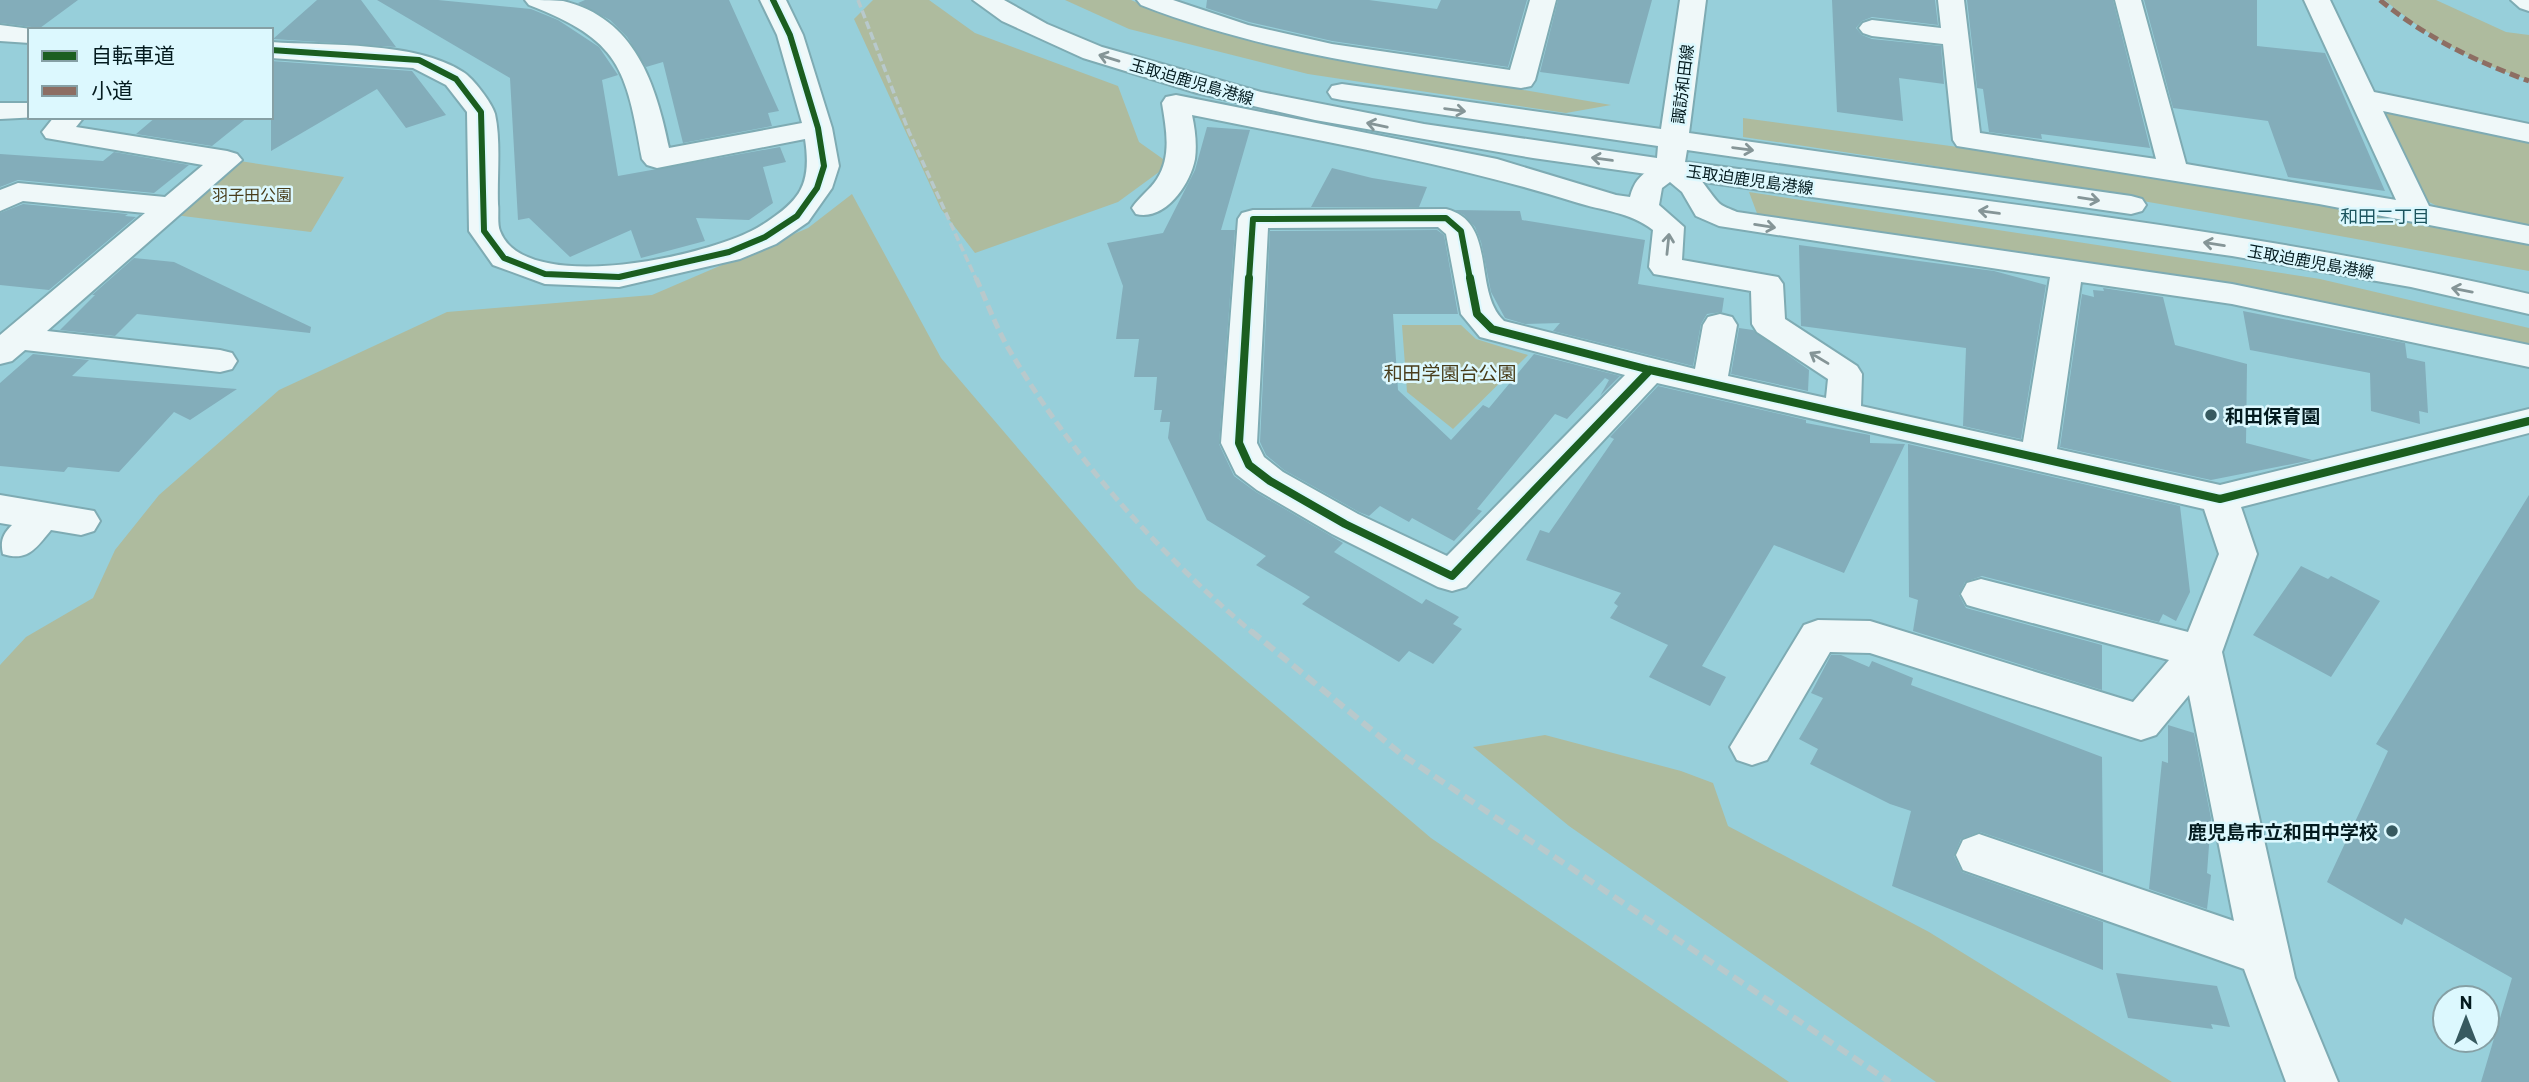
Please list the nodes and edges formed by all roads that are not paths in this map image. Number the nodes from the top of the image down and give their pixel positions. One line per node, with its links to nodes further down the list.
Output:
1 (538, 0): 22 (street)
2 (773, 0): 22 (street)
3 (986, 0): 24 (street, 玉取迫鹿児島港線, one-way to 3)
4 (1036, 0): 24 (street, 玉取迫鹿児島港線, one-way to 24)
5 (1543, 0): 11 (street)
6 (1693, 0): 24 (street, 諏訪和田線)
7 (1951, 0): 16 (street)
8 (2128, 0): 25 (street)
9 (2317, 0): 18 (street)
10 (2524, 0): 12 (street)
11 (1164, 2)
12 (2529, 3)
13 (1872, 28): 16 (street)
14 (0, 33): 15 (street)
15 (28, 35)
16 (1955, 38): 25 (street)
17 (273, 50): 22 (street)
18 (2363, 99): 23 (street); 30 (street)
19 (0, 111): 20 (street)
20 (28, 111)
21 (68, 119): 27 (street)
22 (818, 128)
23 (2529, 134)
24 (1672, 154): 29 (street); 32 (street, one-way to 32); 33 (street, 玉取迫鹿児島港線, one-way to 33); 34 (street, 玉取迫鹿児島港線, one-way to 24)
25 (2173, 169): 30 (street)
26 (0, 202): 27 (street)
27 (172, 207): 36 (street)
28 (1147, 208): 29 (street)
29 (1643, 208): 41 (street, one-way to 29)
30 (2417, 212): 31 (street)
31 (2529, 235)
32 (2067, 271): 38 (street); 43 (street)
33 (2529, 280)
34 (2529, 304)
35 (1720, 325): 40 (street)
36 (12, 334): 37 (street)
37 (213, 348)
38 (2528, 361)
39 (1650, 370): 39 (street); 40 (street)
40 (1709, 383): 41 (street)
41 (1843, 412): 43 (street)
42 (2529, 421): 44 (street)
43 (2038, 458): 44 (street)
44 (2220, 499): 50 (street)
45 (0, 509): 46 (street)
46 (43, 515): 47 (street); 48 (street)
47 (81, 521)
48 (17, 544)
49 (1981, 594): 50 (street)
50 (2201, 652): 51 (street); 53 (street)
51 (1752, 747)
52 (1979, 855): 53 (street)
53 (2265, 954): 54 (street)
54 (2312, 1082)

